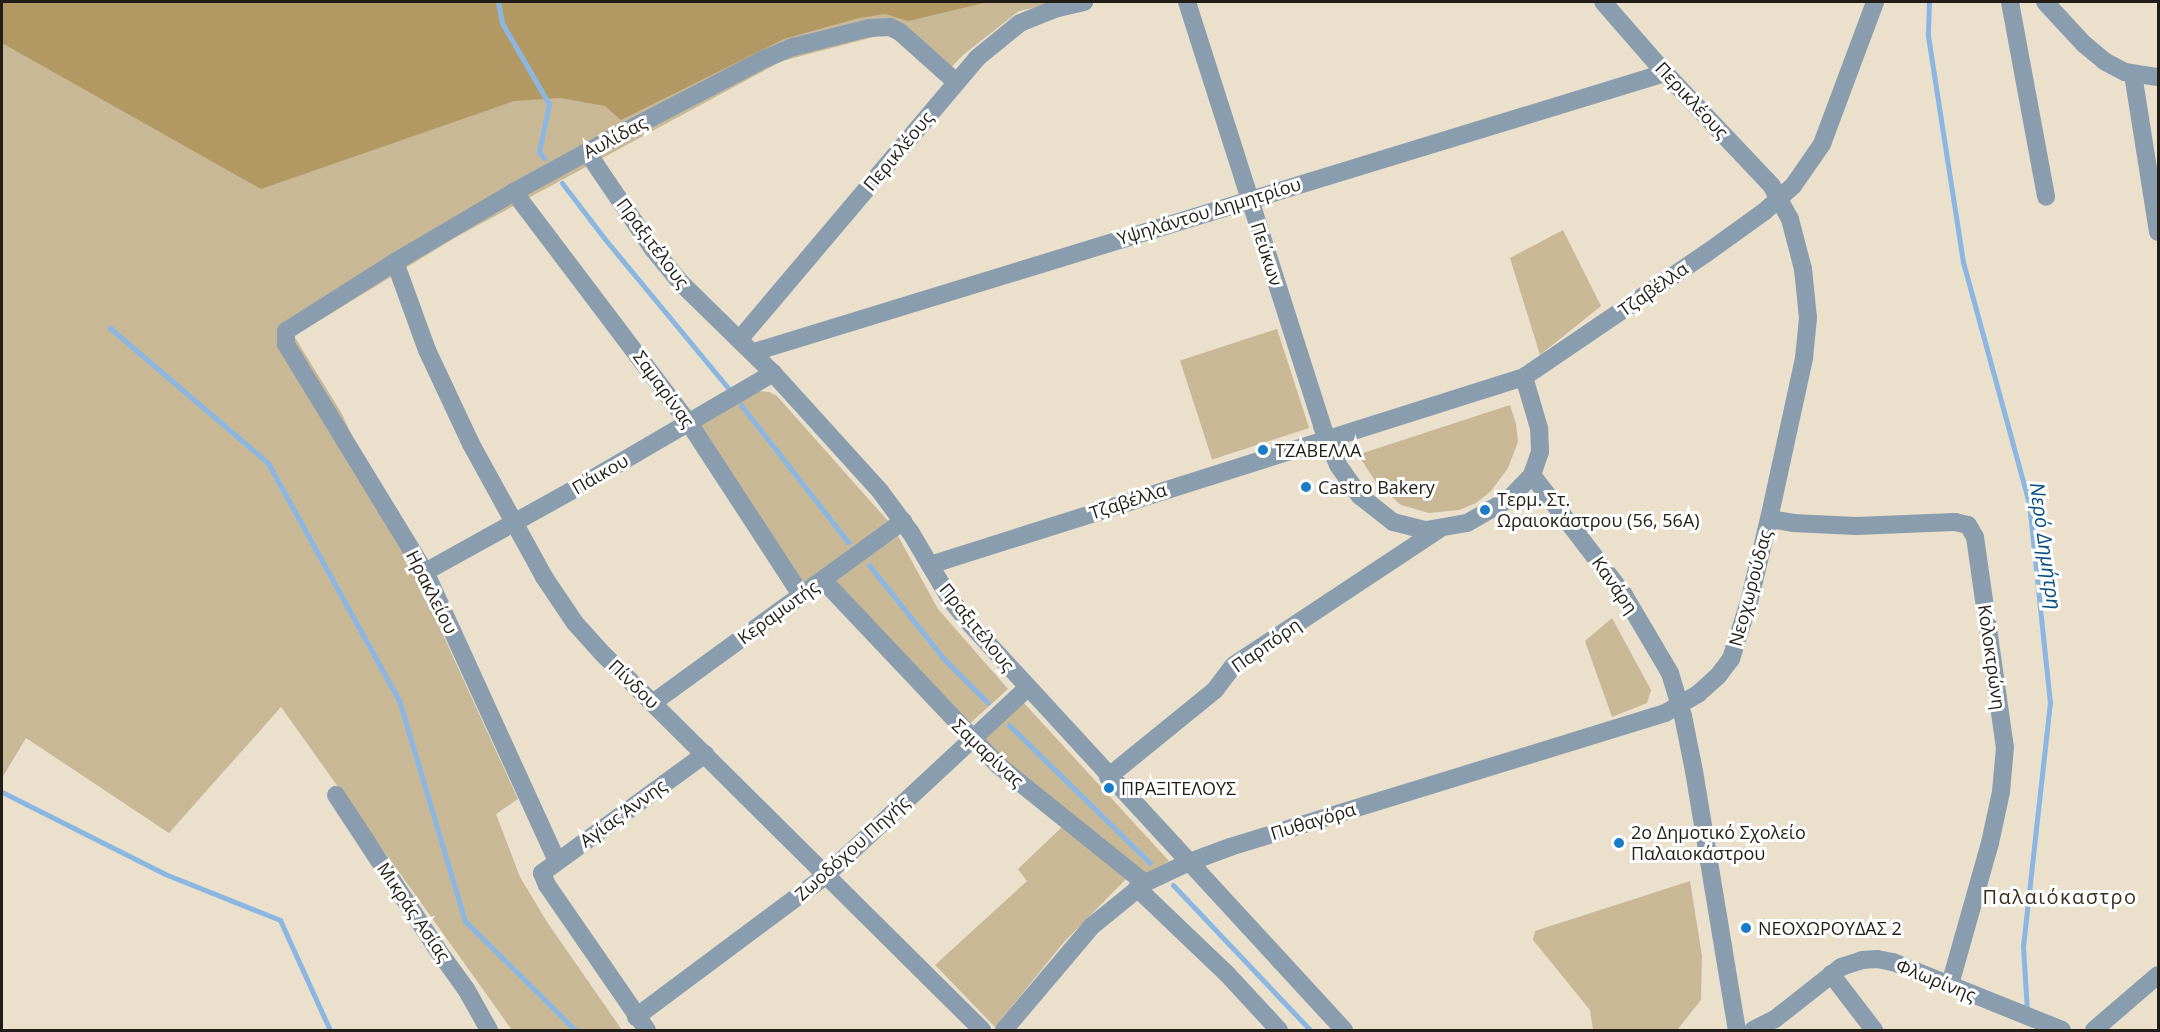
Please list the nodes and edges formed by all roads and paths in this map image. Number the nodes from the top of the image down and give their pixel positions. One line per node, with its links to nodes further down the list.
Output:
1 (1084, 2): 10 (street, Περικλέους)
2 (1187, 2): 15 (street, Πεύκων)
3 (1604, 2): 7 (street, Περικλέους)
4 (1875, 2): 14 (street, Τζαβέλλα)
5 (2010, 2): 13 (street)
6 (2044, 2): 8 (street)
7 (1665, 73): 14 (street, Περικλέους); 15 (street, Υψηλάντου Δημητρίου)
8 (2133, 74): 9 (street); 16 (street)
9 (2158, 77)
10 (956, 82): 11 (street, Αυλίδας); 19 (street, Περικλέους)
11 (587, 152): 12 (street, Αυλίδας); 19 (street, Πραξιτέλους)
12 (514, 192): 17 (street, Αυλίδας); 23 (street, Σαμαρίνας)
13 (2046, 197)
14 (1780, 198): 22 (street, Τζαβέλλα); 26 (street, Νεοχωρούδας)
15 (1250, 199): 20 (street, Υψηλάντου Δημητρίου); 24 (street, Πεύκων)
16 (2158, 232)
17 (395, 261): 18 (street, Αυλίδας); 28 (street, Πίνδου)
18 (285, 334): 31 (street, Ηρακλείου)
19 (739, 340): 20 (street, Πραξιτέλους)
20 (754, 352): 21 (street, Πραξιτέλους)
21 (774, 373): 23 (street, Πάικου); 27 (street, Πραξιτέλους)
22 (1524, 377): 24 (street, Τζαβέλλα); 25 (street)
23 (689, 423): 28 (street, Πάικου); 33 (street, Σαμαρίνας)
24 (1327, 439): 29 (street); 30 (street, Τζαβέλλα)
25 (1532, 475): 29 (street); 36 (street, Κανάρη)
26 (1769, 519): 36 (street, Νεοχωρούδας); 47 (street, Κολοκτρώνη)
27 (903, 521): 30 (street, Πραξιτέλους); 32 (street, Κεραμωτής)
28 (513, 524): 31 (street, Πάικου); 35 (street, Πίνδου)
29 (1438, 530): 39 (street, Παρπόρη)
30 (930, 564): 34 (street, Πραξιτέλους)
31 (425, 572): 41 (street, Ηρακλείου)
32 (823, 580): 33 (street, Κεραμωτής); 37 (street, Σαμαρίνας)
33 (801, 596): 35 (street, Κεραμωτής)
34 (1027, 688): 37 (street, Ζωοδόχου Πηγής); 39 (street, Πραξιτέλους)
35 (654, 702): 38 (street, Πίνδου)
36 (1680, 705): 42 (street, Πυθαγόρα); 55 (street)
37 (971, 739): 43 (street, Ζωοδόχου Πηγής); 44 (street, Σαμαρίνας)
38 (705, 754): 41 (street, Αγίας Άννης); 43 (street, Πίνδου)
39 (1108, 777): 42 (street, Πραξιτέλους)
40 (336, 795): 50 (street, Μικράς Ασίας)
41 (557, 861): 48 (street, Αγίας Άννης)
42 (1187, 862): 44 (street, Πυθαγόρα); 54 (street, Πραξιτέλους)
43 (825, 876): 48 (street, Ζωοδόχου Πηγής); 51 (street, Πίνδου)
44 (1141, 885): 52 (street, Πυθαγόρα); 53 (street, Σαμαρίνας)
45 (1831, 974): 47 (street, Φλωρίνης); 56 (street, Φλωρίνης); 57 (street)
46 (2158, 975): 58 (street)
47 (1950, 984): 49 (street, Φλωρίνης)
48 (642, 1024)
49 (2057, 1029)
50 (489, 1030)
51 (982, 1030)
52 (1004, 1030)
53 (1279, 1030)
54 (1344, 1030)
55 (1737, 1030)
56 (1754, 1030)
57 (1874, 1030)
58 (2094, 1030)

